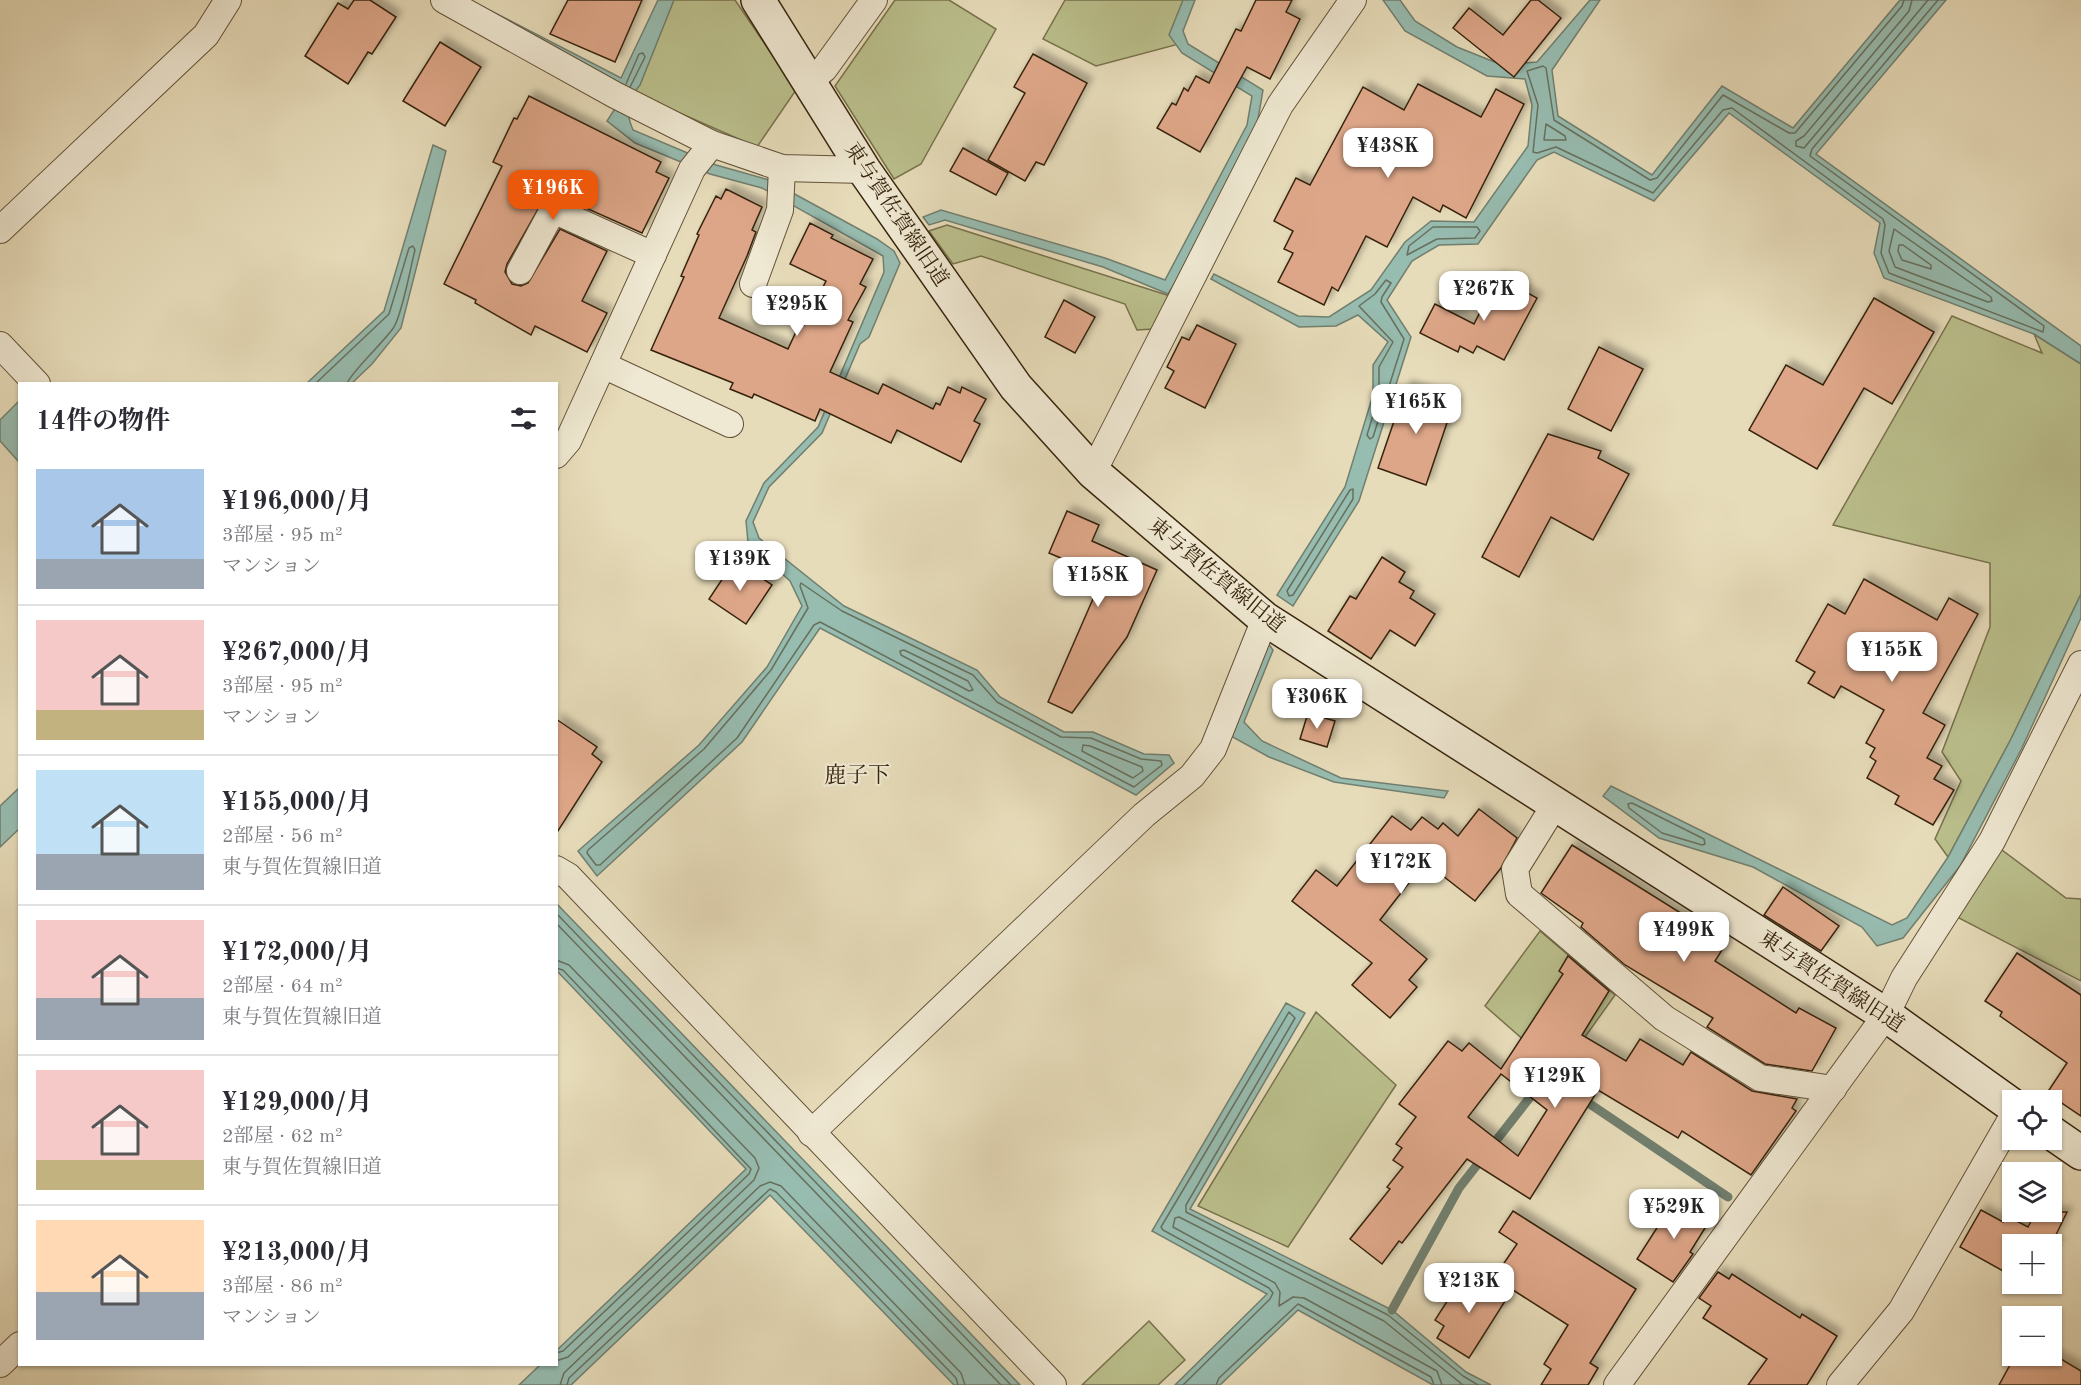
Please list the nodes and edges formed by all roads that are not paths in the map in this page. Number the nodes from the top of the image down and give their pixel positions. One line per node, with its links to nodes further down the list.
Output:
1 (228, 0): 10 (street)
2 (444, 0): 7 (street)
3 (758, 0): 6 (main road, 東与賀佐賀線旧道)
4 (874, 0): 6 (street)
5 (1353, 0): 19 (street)
6 (810, 81): 8 (main road, 東与賀佐賀線旧道)
7 (703, 155): 9 (street); 11 (street)
8 (864, 170): 9 (street); 19 (main road, 東与賀佐賀線旧道)
9 (781, 172): 13 (street)
10 (0, 230)
11 (653, 255): 12 (street); 15 (street)
12 (520, 271)
13 (753, 284)
14 (0, 345): 16 (street)
15 (603, 365): 17 (street); 18 (street)
16 (35, 382)
17 (730, 424)
18 (558, 453)
19 (1093, 472): 20 (main road, 東与賀佐賀線旧道)
20 (1265, 620): 22 (main road, 東与賀佐賀線旧道); 27 (street)
21 (2081, 664): 24 (street)
22 (1556, 803): 24 (main road, 東与賀佐賀線旧道); 25 (street)
23 (558, 870): 27 (street)
24 (1886, 1015): 25 (street); 26 (main road, 東与賀佐賀線旧道)
25 (1833, 1089): 34 (street)
26 (2002, 1098)
27 (811, 1133): 33 (street)
28 (2002, 1135): 35 (street)
29 (2062, 1140): 30 (main road)
30 (2081, 1153)
31 (18, 1347): 32 (street)
32 (0, 1364)
33 (1053, 1385)
34 (1617, 1385)
35 (1840, 1385)

